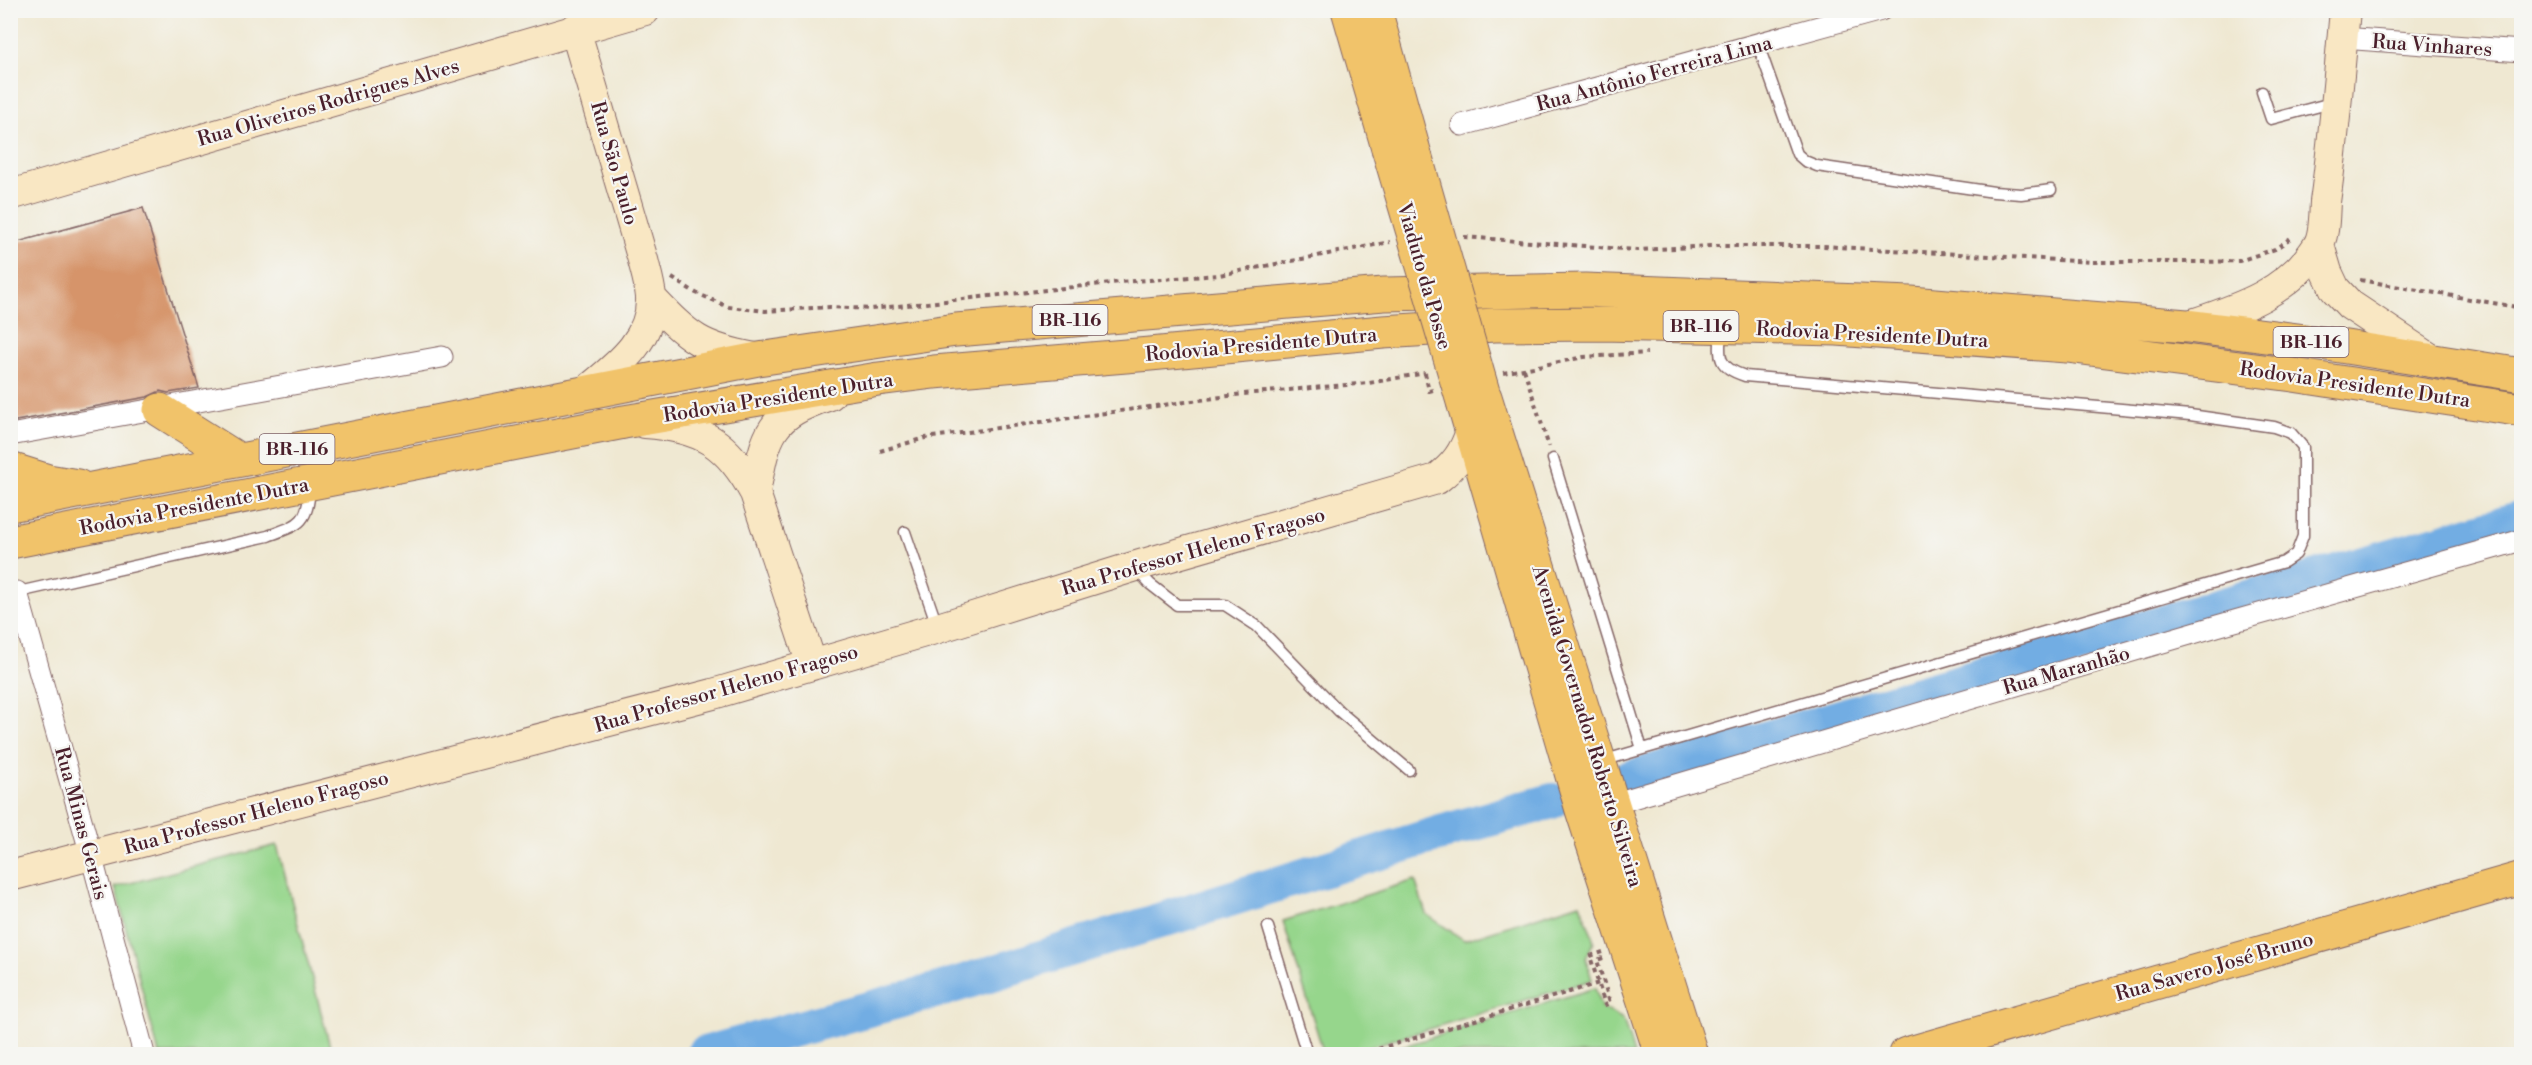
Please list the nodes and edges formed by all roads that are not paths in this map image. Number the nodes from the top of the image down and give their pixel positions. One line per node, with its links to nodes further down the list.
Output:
1 (645, 10): 5 (main road, Rua Oliveiros Rodrigues Alves)
2 (1348, 10): 12 (main road)
3 (1375, 10): 12 (main road)
4 (1881, 10): 7 (street, Rua Antônio Ferreira Lima)
5 (573, 20): 14 (main road, Rua Oliveiros Rodrigues Alves); 16 (main road, Rua São Paulo)
6 (2343, 24): 8 (street, Rua Vinhares); 10 (main road)
7 (1758, 44): 11 (street, Rua Antônio Ferreira Lima); 13 (lane)
8 (2522, 51)
9 (2262, 92): 10 (lane)
10 (2336, 102): 15 (main road)
11 (1462, 125)
12 (1400, 146): 25 (main road, Viaduto da Posse, bridge)
13 (2051, 190)
14 (10, 195)
15 (2320, 240): 18 (main road); 21 (main road)
16 (651, 298): 20 (main road); 24 (main road, Rua São Paulo)
17 (1721, 326): 23 (main road, Rodovia Presidente Dutra / BR-116); 27 (main road, Rodovia Presidente Dutra / BR-116); 46 (lane)
18 (2187, 326): 20 (main road, Rodovia Presidente Dutra / BR-116); 21 (main road, Rodovia Presidente Dutra / BR-116)
19 (442, 357): 26 (street)
20 (758, 359): 24 (main road, Rodovia Presidente Dutra / BR-116)
21 (2434, 361): 22 (main road, Rodovia Presidente Dutra / BR-116)
22 (2522, 375)
23 (878, 379): 28 (main road, Rodovia Presidente Dutra / BR-116); 37 (main road)
24 (584, 393): 31 (main road, Rodovia Presidente Dutra / BR-116)
25 (1481, 401): 33 (main road, Rua Professor Heleno Fragoso); 36 (main road, Avenida Governador Roberto Silveira); 47 (main road, Avenida Governador Roberto Silveira)
26 (160, 410): 29 (street); 31 (main road)
27 (2522, 410)
28 (624, 422): 34 (main road, Rodovia Presidente Dutra / BR-116); 37 (main road)
29 (10, 435)
30 (1553, 459): 46 (lane)
31 (239, 460): 35 (main road, Rodovia Presidente Dutra / BR-116)
32 (10, 469): 35 (main road)
33 (1437, 479): 36 (main road, Rua Professor Heleno Fragoso); 42 (main road, Rua Professor Heleno Fragoso)
34 (311, 483): 41 (main road, Rodovia Presidente Dutra / BR-116); 43 (lane)
35 (95, 488): 38 (main road, Rodovia Presidente Dutra / BR-116)
36 (1487, 491): 56 (main road, Avenida Governador Roberto Silveira)
37 (755, 493): 45 (main road)
38 (10, 505)
39 (905, 532): 44 (lane)
40 (2522, 540): 49 (street, Rua Maranhão)
41 (10, 542)
42 (1133, 567): 44 (main road, Rua Professor Heleno Fragoso); 48 (lane)
43 (14, 593): 50 (street, Rua Minas Gerais)
44 (938, 628): 45 (main road, Rua Professor Heleno Fragoso)
45 (812, 664): 50 (main road, Rua Professor Heleno Fragoso)
46 (1642, 749): 47 (lane)
47 (1599, 762): 49 (main road, Avenida Governador Roberto Silveira)
48 (1409, 770)
49 (1612, 804): 57 (main road, Avenida Governador Roberto Silveira)
50 (91, 855): 51 (main road, Rua Professor Heleno Fragoso); 54 (street, Rua Minas Gerais)
51 (10, 876)
52 (2522, 878): 58 (main road, Rua Savero José Bruno)
53 (1268, 927): 55 (lane)
54 (144, 1054)
55 (1307, 1054)
56 (1661, 1054)
57 (1691, 1054)
58 (1906, 1054)

